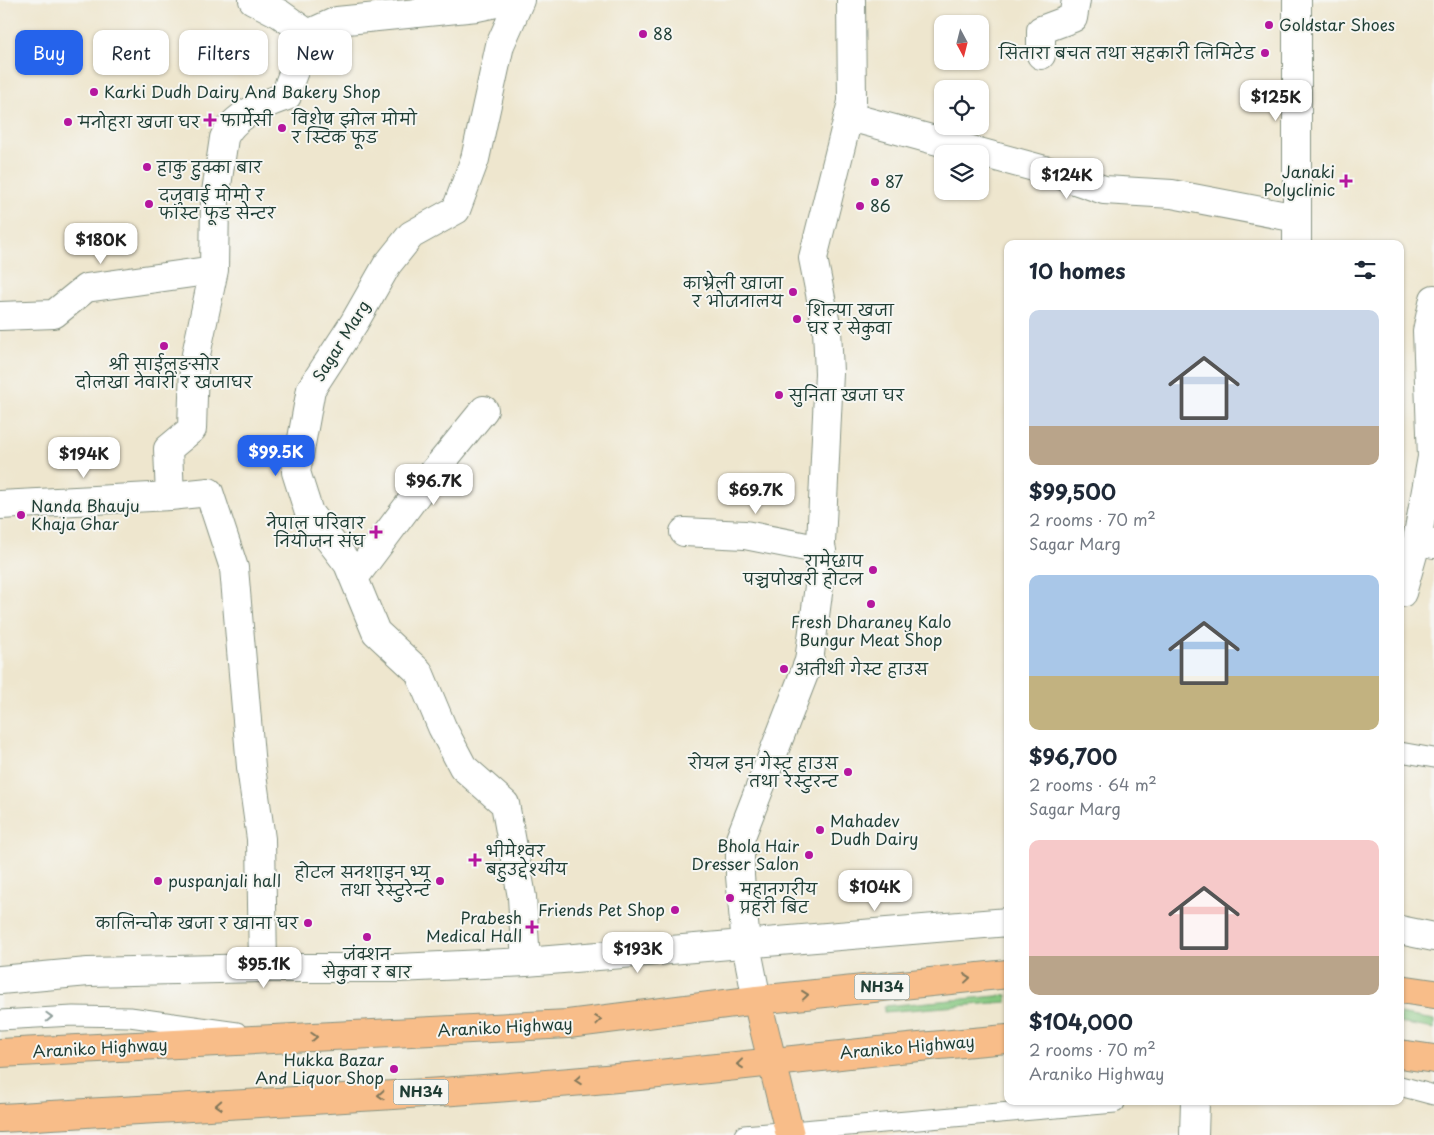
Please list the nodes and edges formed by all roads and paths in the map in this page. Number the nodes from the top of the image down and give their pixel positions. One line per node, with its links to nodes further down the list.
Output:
1 (253, 0): 8 (street)
2 (510, 0): 7 (street)
3 (520, 0): 23 (street, Sagar Marg)
4 (851, 0): 12 (street)
5 (1076, 0): 10 (street)
6 (1297, 0): 13 (street)
7 (478, 4): 9 (street)
8 (302, 30)
9 (317, 30)
10 (1041, 55)
11 (292, 75): 14 (street)
12 (850, 117): 13 (street); 22 (street)
13 (1297, 231)
14 (214, 270): 16 (street); 18 (street)
15 (1434, 299): 21 (street)
16 (0, 316)
17 (484, 410): 23 (street)
18 (170, 496): 19 (street); 32 (street)
19 (0, 505)
20 (684, 532): 22 (street)
21 (1426, 542): 24 (street)
22 (822, 550): 30 (street)
23 (354, 578): 31 (street, Sagar Marg)
24 (1404, 589)
25 (1404, 753): 26 (lane)
26 (1434, 758)
27 (1004, 922): 30 (street)
28 (1404, 931): 29 (street)
29 (1434, 937)
30 (746, 944): 31 (street); 37 (street)
31 (526, 962): 32 (street)
32 (262, 968): 34 (street)
33 (1004, 974): 37 (main road, Araniko Highway / NH34, one-way to 33)
34 (0, 980)
35 (1404, 990): 36 (main road)
36 (1434, 994)
37 (757, 1000): 39 (main road, Araniko Highway / NH34, one-way to 37); 44 (main road)
38 (0, 1020): 39 (lane, one-way to 39)
39 (284, 1039): 41 (main road, Araniko Highway / NH34)
40 (1004, 1039): 44 (main road, Araniko Highway / NH34)
41 (0, 1053)
42 (1404, 1055): 43 (main road)
43 (1434, 1059)
44 (772, 1061): 49 (main road, Araniko Highway / NH34, one-way to 49); 50 (main road)
45 (1404, 1087): 46 (lane)
46 (1434, 1096)
47 (1093, 1105): 50 (lane)
48 (1195, 1105): 52 (street)
49 (0, 1118)
50 (789, 1133): 51 (lane)
51 (744, 1135)
52 (1194, 1135)

